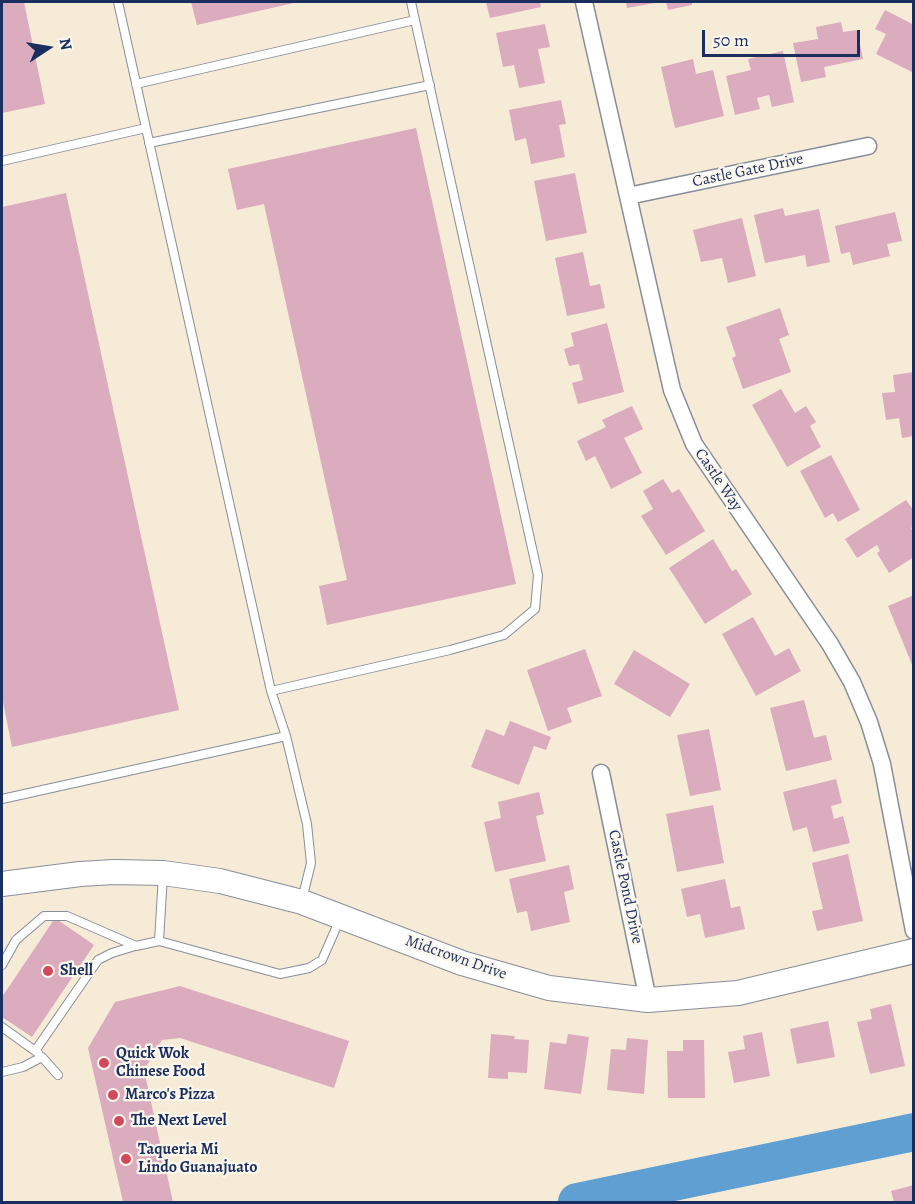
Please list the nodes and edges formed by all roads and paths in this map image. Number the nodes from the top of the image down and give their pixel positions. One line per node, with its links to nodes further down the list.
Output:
1 (118, 2): 5 (lane)
2 (411, 2): 4 (lane)
3 (584, 2): 11 (street, Castle Way)
4 (415, 20): 5 (lane); 6 (lane)
5 (136, 84): 7 (lane)
6 (430, 85): 8 (lane); 12 (lane)
7 (146, 128): 8 (lane); 10 (lane)
8 (149, 143): 12 (lane)
9 (868, 146): 11 (street, Castle Gate Drive)
10 (2, 161)
11 (628, 196): 20 (street, Castle Way)
12 (271, 691): 13 (lane)
13 (286, 736): 15 (lane); 18 (lane)
14 (601, 773): 25 (street, Castle Pond Drive)
15 (2, 799)
16 (163, 873): 17 (street, Midcrown Drive); 18 (street, Midcrown Drive); 21 (lane)
17 (2, 884)
18 (302, 902): 19 (street, Midcrown Drive)
19 (341, 915): 21 (lane); 25 (street, Midcrown Drive)
20 (914, 931)
21 (159, 941): 22 (lane)
22 (136, 946): 24 (lane); 27 (lane)
23 (914, 951): 25 (street, Midcrown Drive)
24 (2, 965)
25 (648, 1000)
26 (2, 1027): 27 (lane)
27 (39, 1054): 28 (lane); 29 (lane)
28 (2, 1072)
29 (58, 1075)

